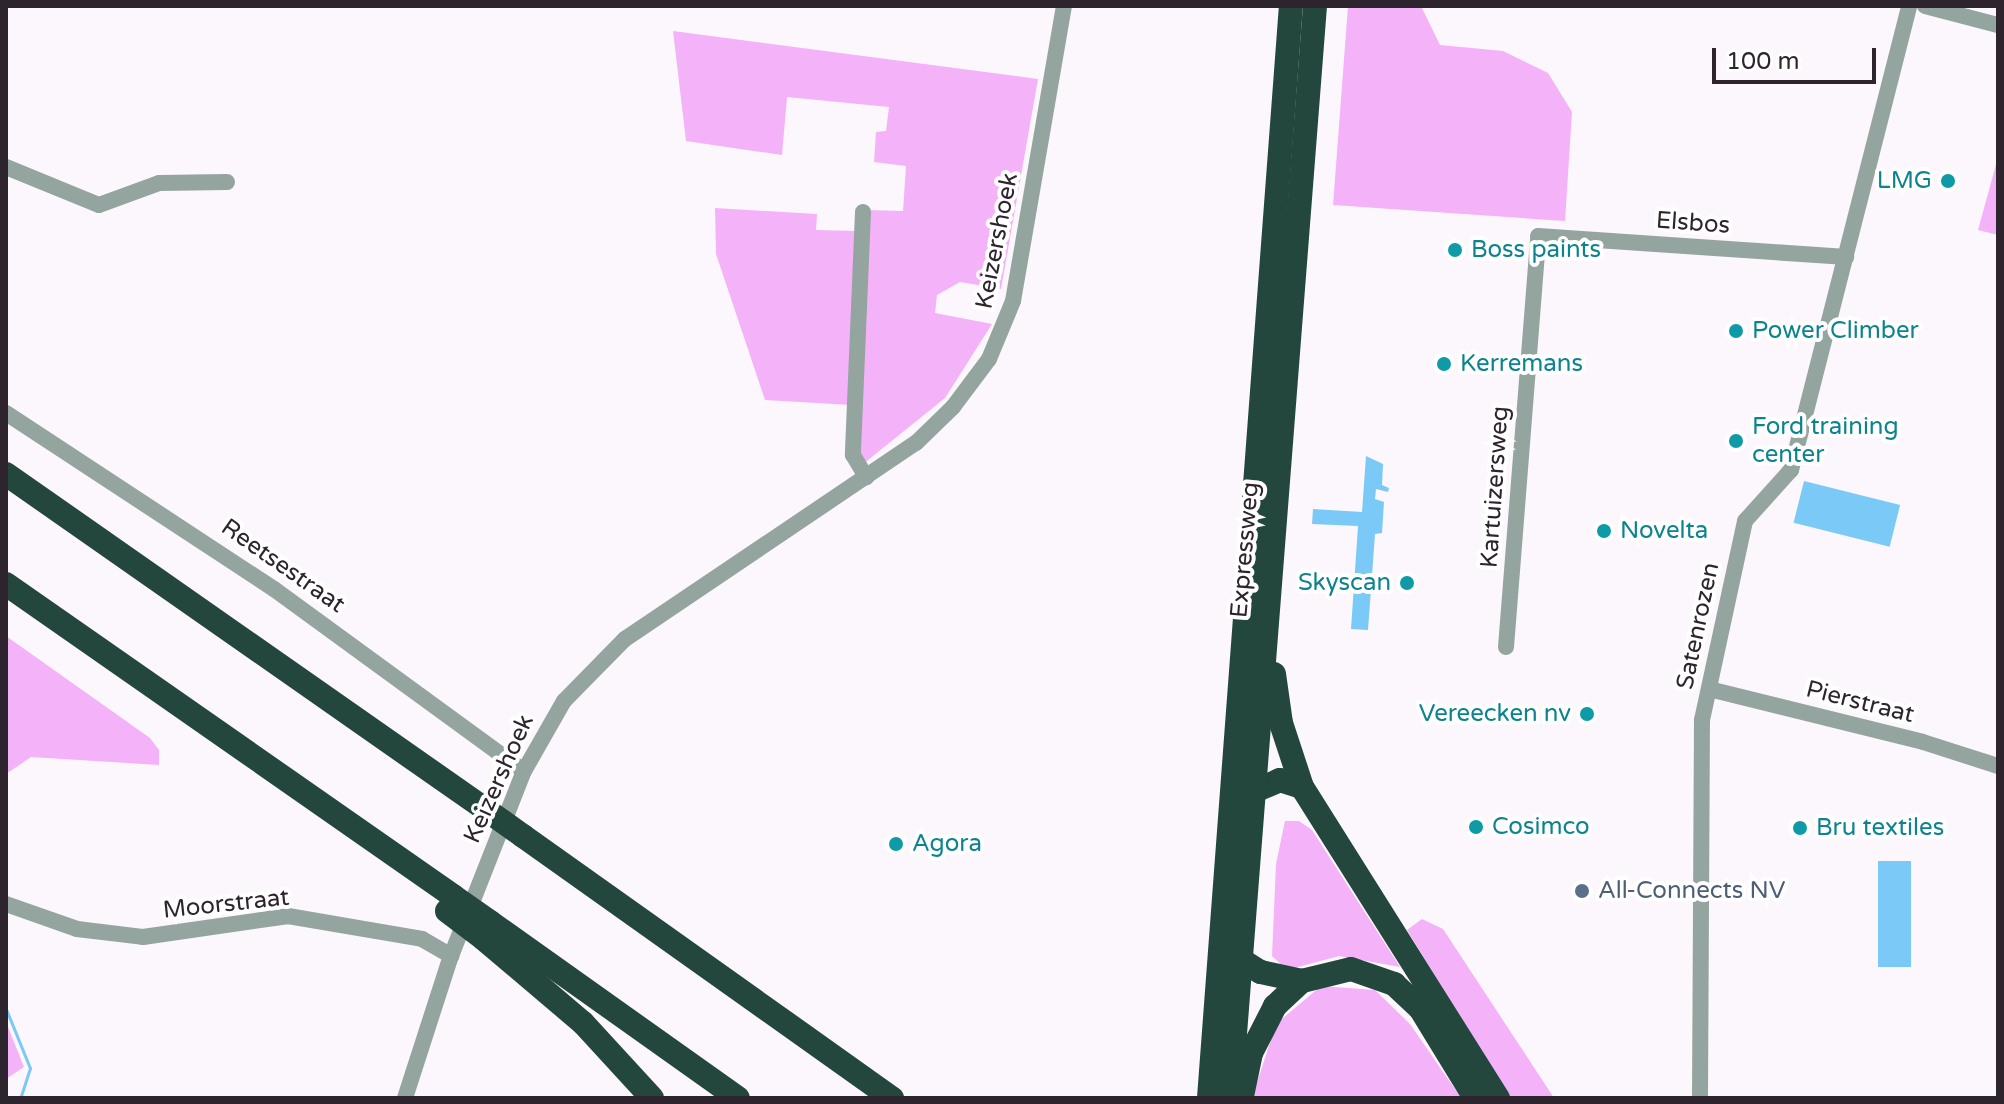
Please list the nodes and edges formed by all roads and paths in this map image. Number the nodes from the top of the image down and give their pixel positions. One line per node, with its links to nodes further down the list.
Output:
1 (1064, 6): 14 (street, Keizershoek)
2 (1291, 6): 23 (highway, Expressweg)
3 (1315, 6): 16 (highway, Expressweg)
4 (1909, 6): 11 (street, Satenrozen)
5 (1925, 6): 6 (street)
6 (1998, 25)
7 (6, 167): 8 (street)
8 (227, 182)
9 (863, 212): 14 (street)
10 (1538, 236): 11 (street, Elsbos); 17 (street, Kartuizersweg)
11 (1846, 257): 18 (street, Satenrozen)
12 (6, 413): 20 (street, Reetsestraat)
13 (6, 474): 33 (highway, bridge)
14 (866, 477): 20 (street, Keizershoek)
15 (6, 584): 25 (highway, bridge)
16 (1269, 616): 21 (highway); 22 (highway, Expressweg)
17 (1506, 647)
18 (1709, 689): 19 (street, Pierstraat); 39 (street, Satenrozen)
19 (1998, 766)
20 (524, 771): 27 (street, Keizershoek)
21 (1302, 787): 22 (highway); 38 (highway)
22 (1254, 788): 23 (highway); 28 (highway, Expressweg)
23 (1227, 812): 26 (highway, Expressweg)
24 (6, 904): 27 (street, Moorstraat)
25 (487, 931): 31 (highway); 32 (highway)
26 (1219, 943): 28 (highway); 34 (highway, Expressweg)
27 (451, 956): 30 (street, Keizershoek)
28 (1239, 962): 29 (highway); 35 (highway, Expressweg)
29 (1302, 981): 36 (highway); 37 (highway)
30 (405, 1098)
31 (652, 1098)
32 (738, 1098)
33 (892, 1098)
34 (1209, 1098)
35 (1230, 1098)
36 (1241, 1098)
37 (1475, 1098)
38 (1498, 1098)
39 (1700, 1098)

